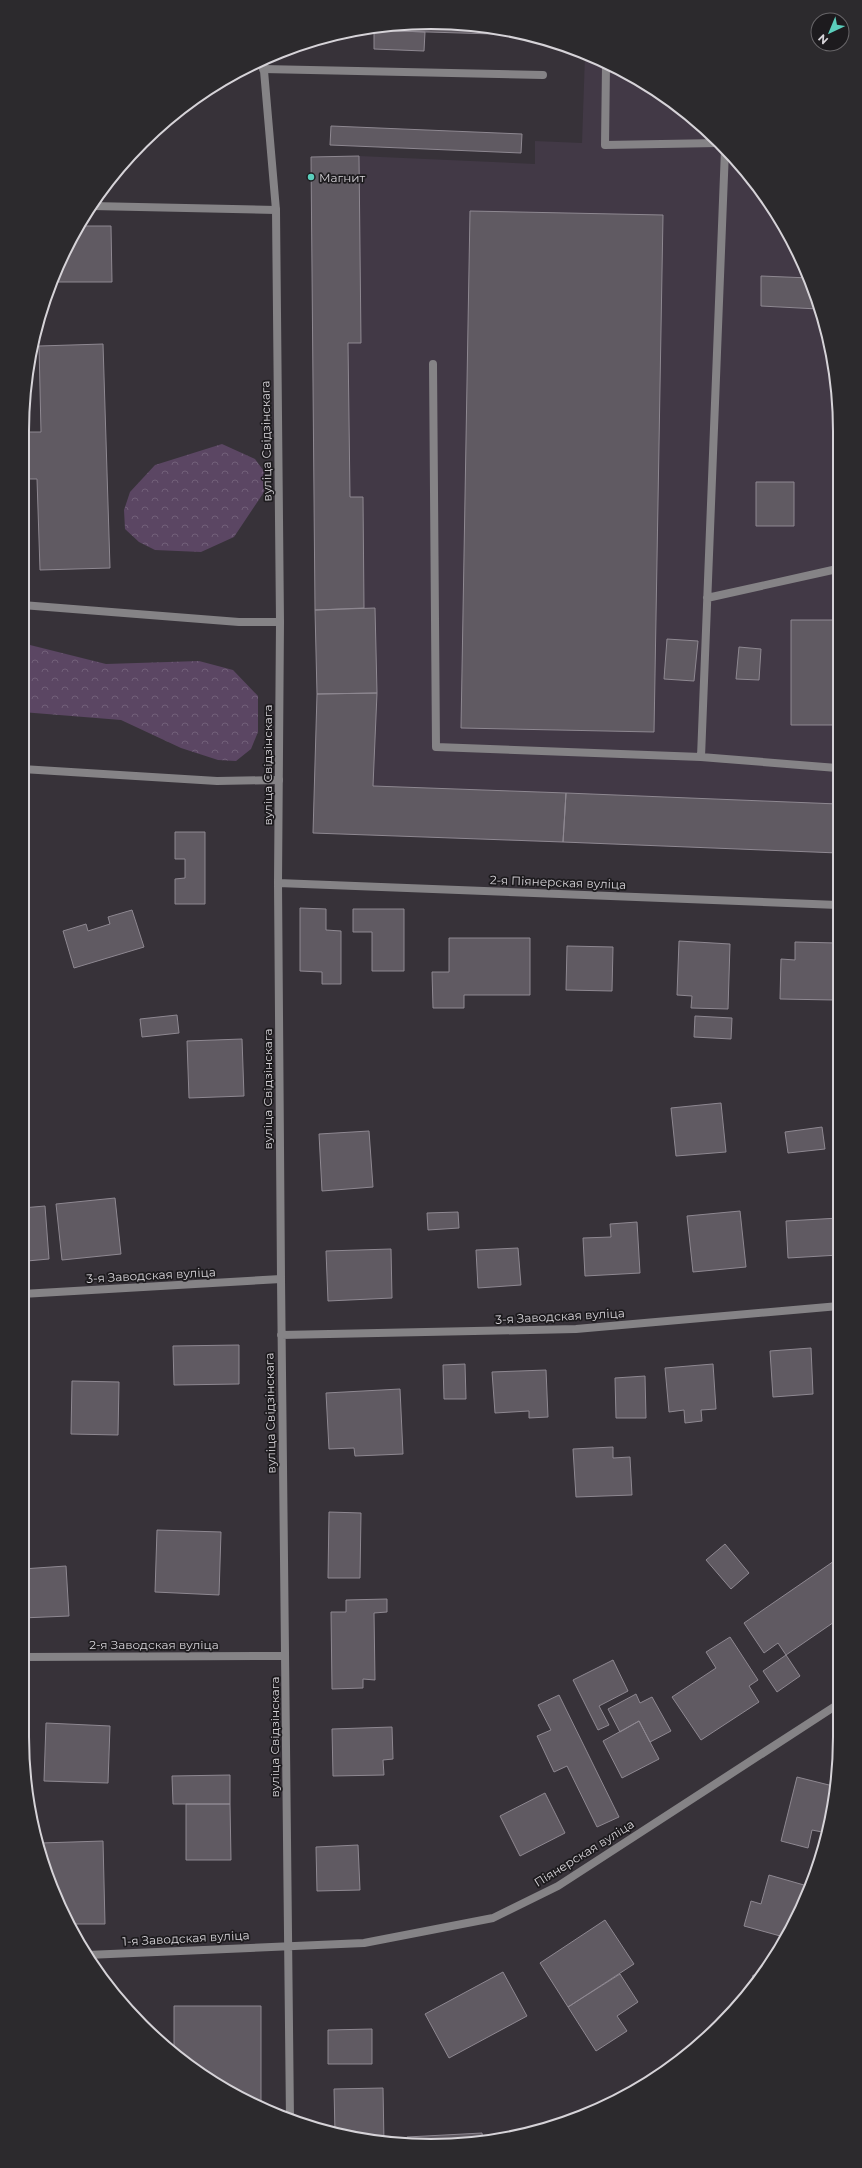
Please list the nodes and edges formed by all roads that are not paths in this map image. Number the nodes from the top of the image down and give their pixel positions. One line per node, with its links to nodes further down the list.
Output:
1 (264, 65): 2 (street, вуліца Свідзінскага)
2 (264, 69): 4 (street); 8 (street, вуліца Свідзінскага)
3 (606, 69): 5 (street)
4 (542, 75)
5 (711, 143)
6 (725, 157): 11 (street)
7 (98, 206): 8 (street)
8 (276, 210): 13 (street, вуліца Свідзінскага)
9 (433, 364): 14 (street)
10 (833, 570): 11 (street)
11 (707, 598): 14 (street)
12 (29, 606): 13 (street)
13 (280, 622): 17 (street, вуліца Свідзінскага)
14 (701, 757): 15 (street)
15 (833, 768)
16 (29, 770): 17 (street)
17 (279, 780): 18 (street, вуліца Свідзінскага)
18 (278, 883): 19 (street, 2-я Піянерская вуліца); 20 (street, вуліца Свідзінскага)
19 (833, 905)
20 (281, 1279): 21 (street, 3-я Заводская вуліца); 23 (street, вуліца Свідзінскага)
21 (29, 1294)
22 (833, 1307): 23 (street, 3-я Заводская вуліца)
23 (281, 1335): 24 (street, вуліца Свідзінскага)
24 (285, 1656): 25 (street, 2-я Заводская вуліца); 27 (street, вуліца Свідзінскага)
25 (29, 1657)
26 (833, 1708): 27 (street, Піянерская вуліца)
27 (286, 1945): 28 (street, 1-я Заводская вуліца); 29 (street, вуліца Свідзінскага)
28 (94, 1955)
29 (290, 2113)

